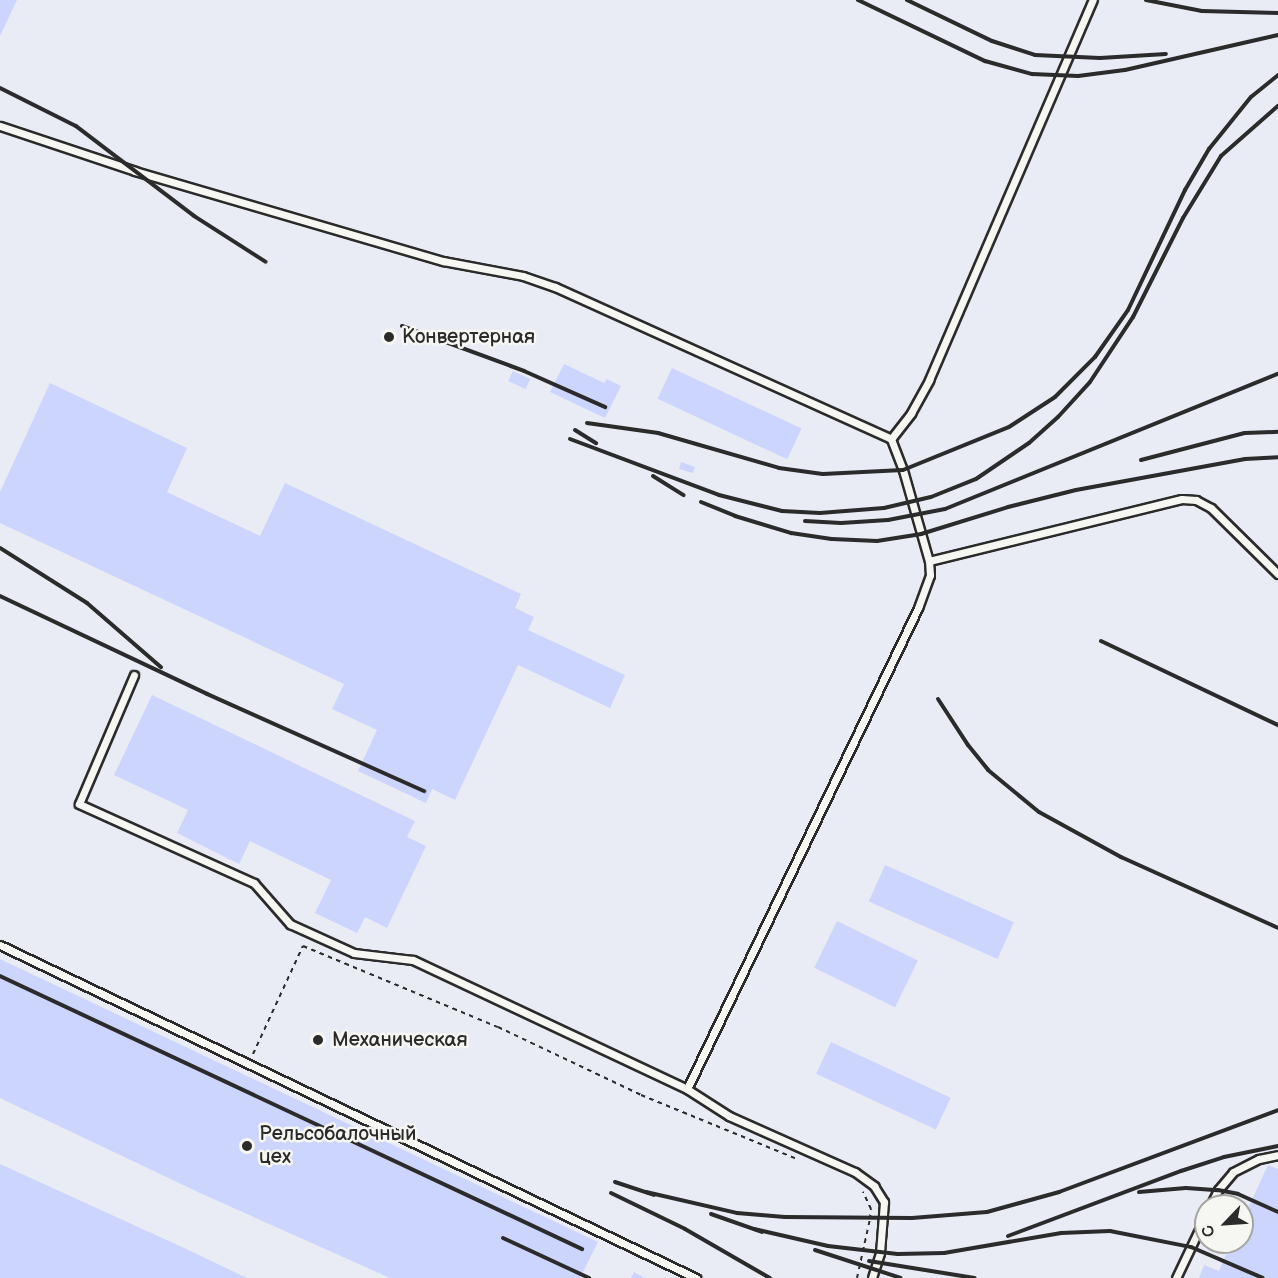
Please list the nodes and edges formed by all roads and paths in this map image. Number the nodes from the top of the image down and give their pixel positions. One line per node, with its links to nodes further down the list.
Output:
1 (1093, 0): 3 (lane)
2 (0, 126): 3 (lane)
3 (891, 439): 4 (lane)
4 (929, 561): 5 (lane); 9 (lane)
5 (1278, 574)
6 (134, 675): 9 (lane)
7 (0, 945): 8 (lane)
8 (249, 1062): 11 (path); 15 (lane)
9 (687, 1089): 17 (lane)
10 (1278, 1155): 13 (lane)
11 (800, 1160)
12 (855, 1184): 16 (path)
13 (1216, 1194)
14 (1194, 1240): 18 (lane)
15 (696, 1278)
16 (857, 1278)
17 (872, 1278)
18 (1176, 1278)

